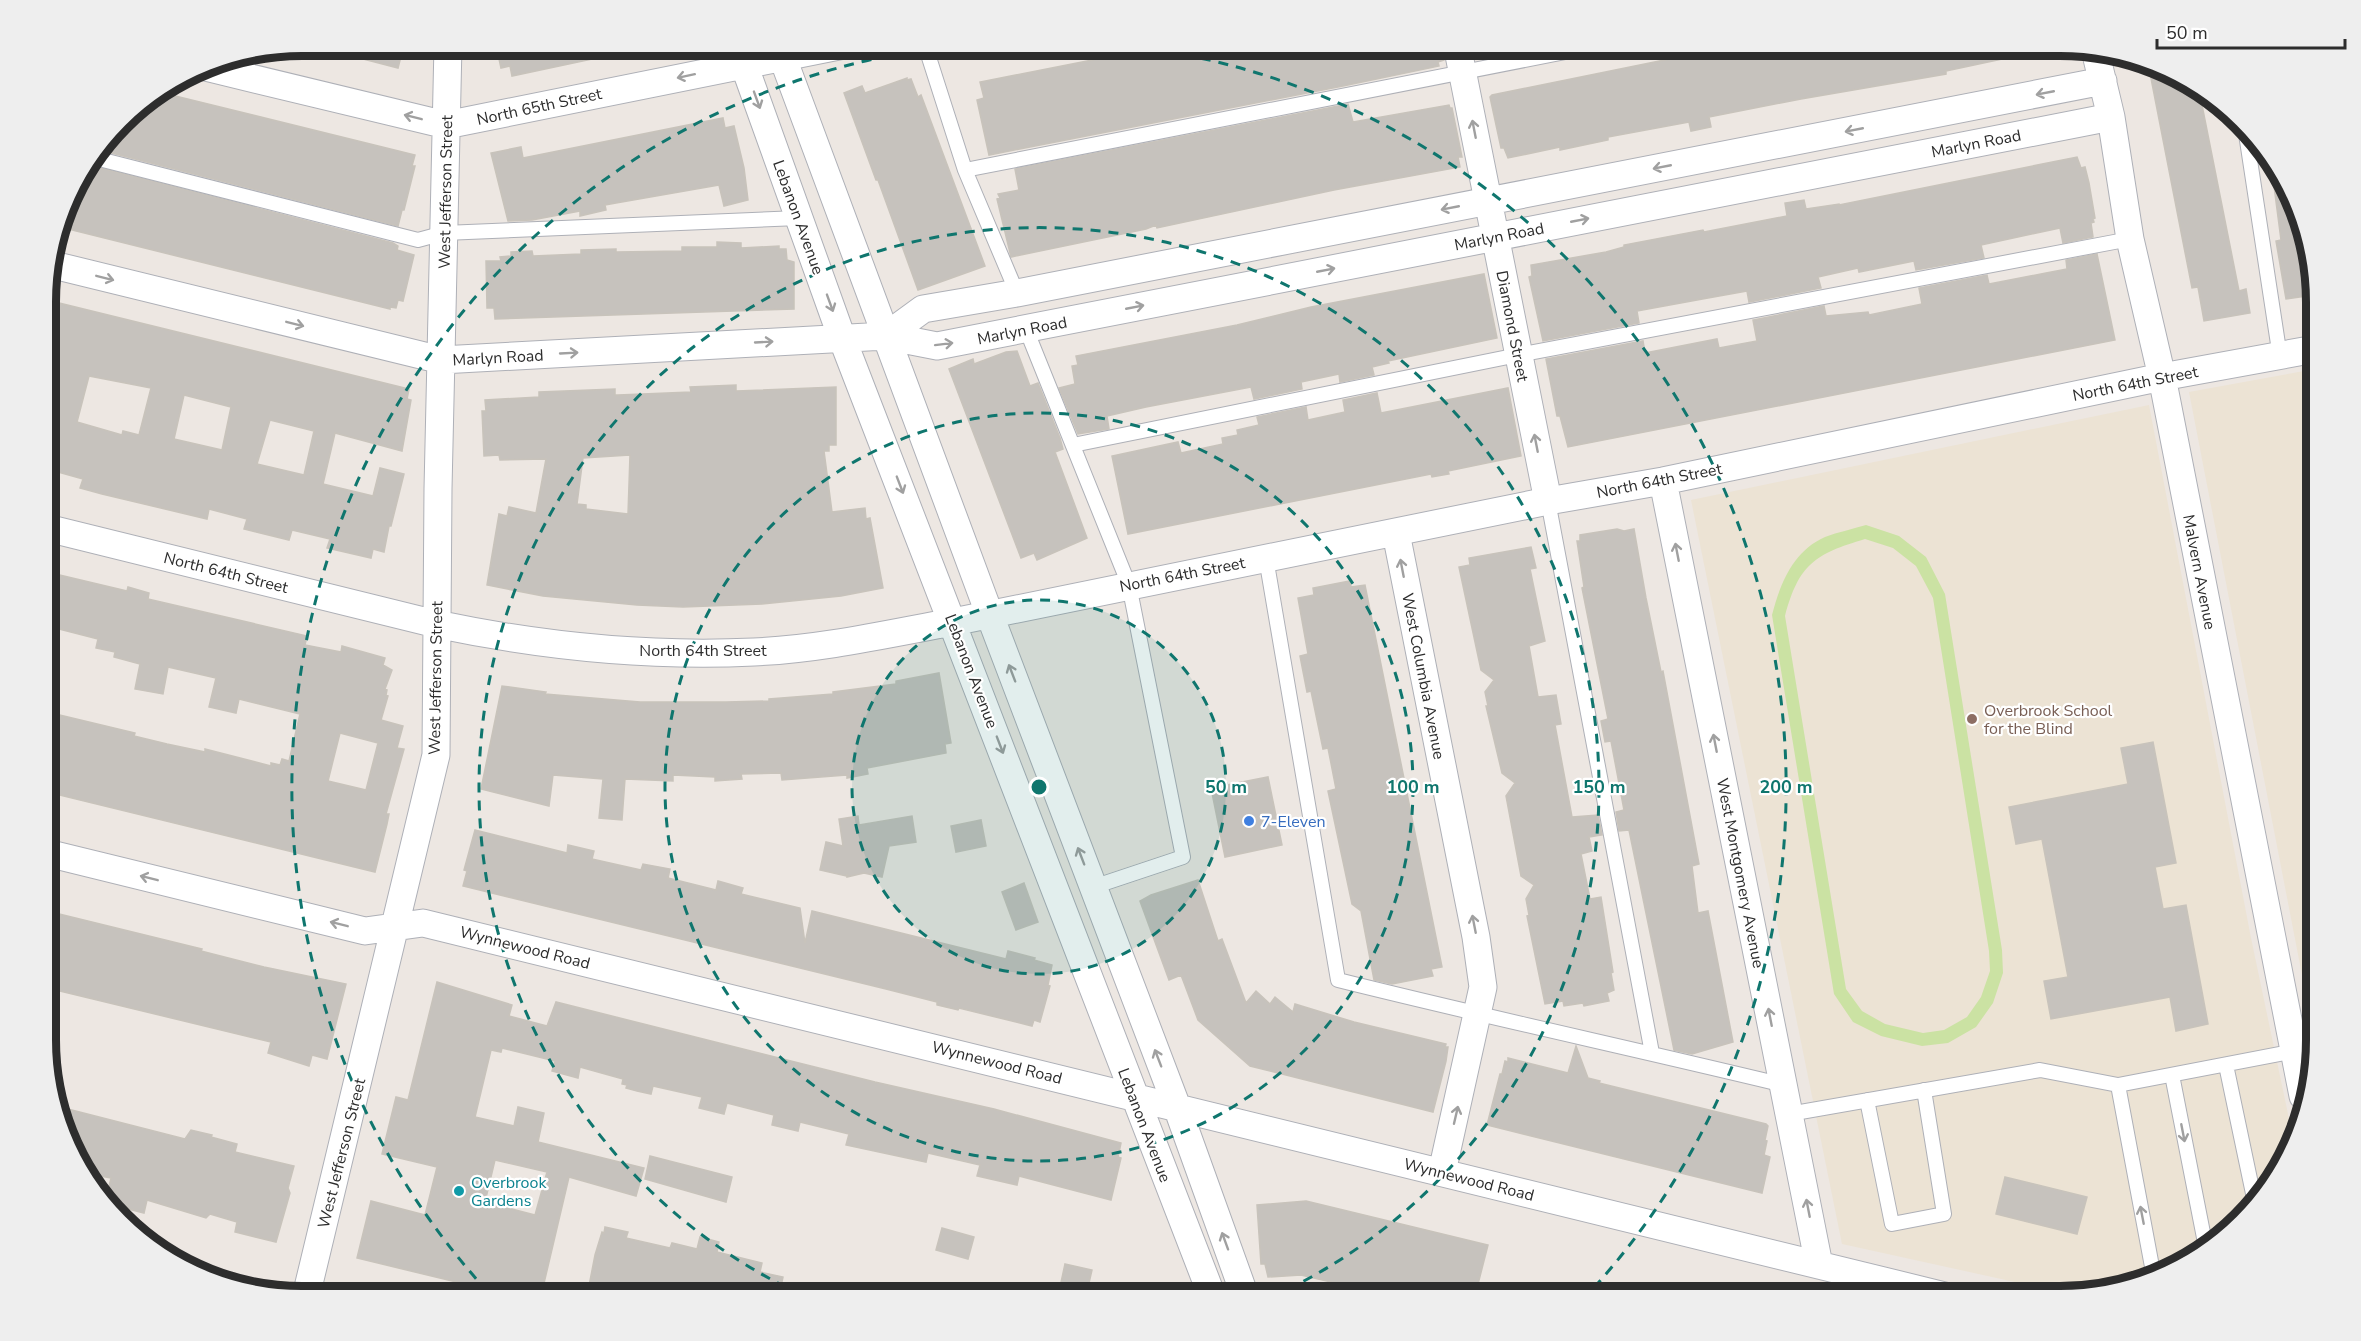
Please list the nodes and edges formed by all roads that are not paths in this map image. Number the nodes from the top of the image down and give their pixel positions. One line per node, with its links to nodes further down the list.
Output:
1 (448, 56): 13 (street, West Jefferson Street)
2 (736, 56): 13 (street, North 65th Street, one-way to 13)
3 (740, 56): 18 (street, Lebanon Avenue, one-way to 18)
4 (782, 56): 25 (street)
5 (929, 56): 16 (lane)
6 (1459, 56): 10 (street, Diamond Street)
7 (1547, 56): 10 (lane)
8 (2097, 59): 11 (street, Malvern Avenue)
9 (218, 70): 13 (street, North 65th Street, one-way to 9)
10 (1463, 73): 16 (lane); 17 (street, Diamond Street, one-way to 10)
11 (2103, 81): 12 (street, Malvern Avenue); 17 (street, one-way to 17)
12 (2111, 117): 20 (street, Marlyn Road, one-way to 12); 21 (street, Malvern Avenue)
13 (446, 125): 19 (street, West Jefferson Street)
14 (2247, 143): 29 (lane)
15 (101, 159): 19 (lane)
16 (965, 170): 23 (lane)
17 (1488, 200): 20 (street, Diamond Street); 23 (street, one-way to 23)
18 (799, 218): 19 (lane); 26 (street, Lebanon Avenue, one-way to 26)
19 (444, 233): 30 (street, West Jefferson Street)
20 (1495, 236): 24 (street, Marlyn Road, one-way to 20); 28 (street, Diamond Street)
21 (2130, 239): 28 (lane); 31 (street, Malvern Avenue)
22 (58, 267): 30 (street, Marlyn Road, one-way to 30)
23 (1017, 293): 25 (street)
24 (1026, 329): 25 (street, Marlyn Road, one-way to 24); 32 (lane)
25 (886, 336): 26 (street, Marlyn Road); 39 (street)
26 (842, 338): 30 (street, Marlyn Road, one-way to 26); 40 (street, Lebanon Avenue, one-way to 40)
27 (2306, 351): 29 (street, North 64th Street)
28 (1518, 355): 32 (lane); 34 (street, Diamond Street, one-way to 28)
29 (2280, 357): 31 (street, North 64th Street)
30 (441, 360): 41 (street, West Jefferson Street)
31 (2162, 377): 33 (street, North 64th Street); 48 (street, Malvern Avenue)
32 (1073, 445): 38 (lane)
33 (1663, 481): 34 (street, North 64th Street); 53 (street, West Montgomery Avenue, one-way to 33)
34 (1548, 501): 36 (street, North 64th Street); 49 (lane)
35 (56, 530): 41 (street, North 64th Street)
36 (1395, 533): 37 (street, North 64th Street); 47 (street, West Columbia Avenue, one-way to 36)
37 (1266, 558): 38 (street, North 64th Street); 47 (lane)
38 (1129, 585): 39 (street, North 64th Street); 45 (lane)
39 (989, 613): 40 (street, North 64th Street); 42 (street, one-way to 39)
40 (953, 622): 41 (street, North 64th Street); 43 (street, Lebanon Avenue, one-way to 43)
41 (436, 624): 46 (street, West Jefferson Street)
42 (1058, 794): 43 (street); 45 (street, one-way to 42)
43 (1024, 807): 56 (street, Lebanon Avenue)
44 (56, 855): 46 (street, Wynnewood Road, one-way to 44)
45 (1093, 887): 58 (street, one-way to 45)
46 (396, 926): 56 (street, Wynnewood Road); 65 (street, West Jefferson Street)
47 (1478, 1016): 49 (lane); 60 (street, West Columbia Avenue, one-way to 47)
48 (2295, 1051): 50 (lane); 52 (street, Malvern Avenue)
49 (1652, 1053): 53 (lane)
50 (2226, 1065): 51 (lane); 61 (lane)
51 (2172, 1075): 54 (lane); 62 (lane, one-way to 62)
52 (2301, 1083)
53 (1784, 1085): 59 (street, West Montgomery Avenue)
54 (2118, 1085): 55 (lane); 64 (lane, one-way to 54)
55 (1924, 1090): 57 (lane); 57 (lane)
56 (1133, 1095): 58 (street, Wynnewood Road); 66 (street, Lebanon Avenue)
57 (1866, 1100): 59 (lane)
58 (1177, 1107): 60 (street, Wynnewood Road); 67 (street, one-way to 58)
59 (1789, 1113): 63 (street, West Montgomery Avenue, one-way to 59)
60 (1442, 1172): 63 (street, Wynnewood Road)
61 (2253, 1192)
62 (2204, 1238)
63 (1820, 1265): 68 (street, Wynnewood Road)
64 (2152, 1268)
65 (308, 1286)
66 (1208, 1286)
67 (1241, 1286)
68 (1905, 1286)

